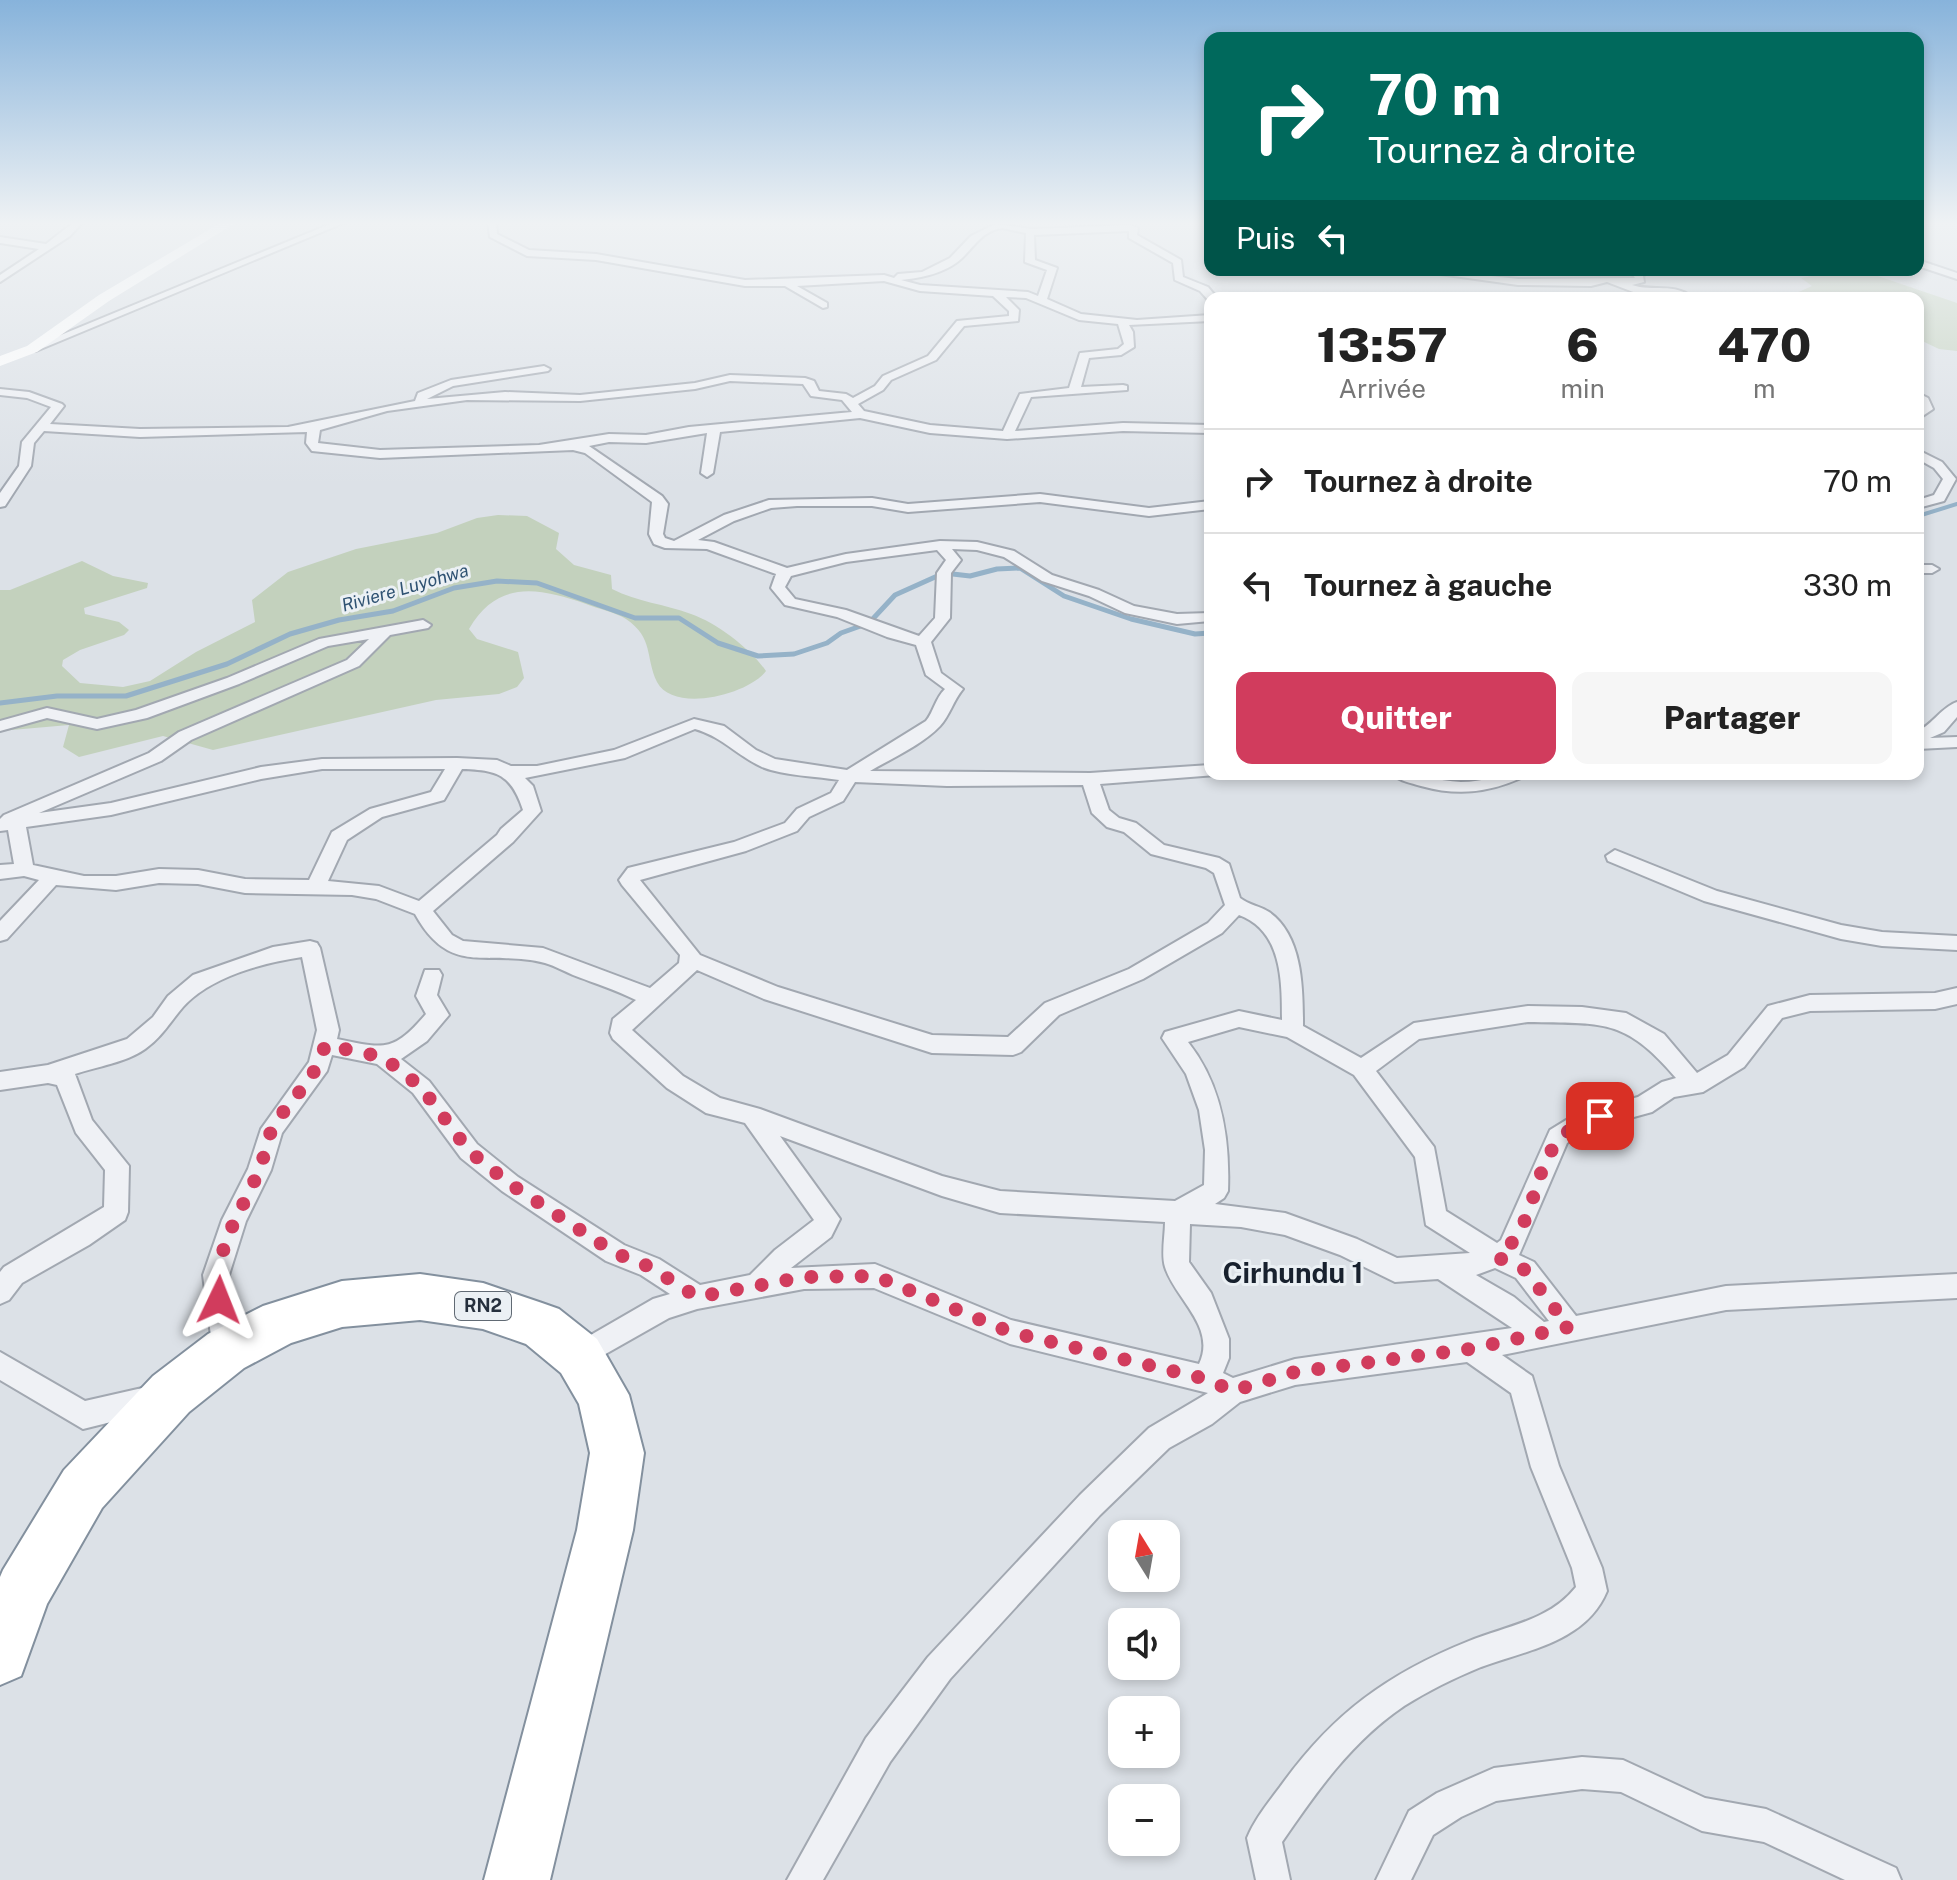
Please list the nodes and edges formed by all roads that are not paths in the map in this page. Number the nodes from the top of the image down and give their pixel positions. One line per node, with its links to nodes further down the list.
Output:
1 (87, 310): 7 (street)
2 (128, 310): 7 (street)
3 (1014, 310): 14 (street)
4 (1064, 310): 6 (street)
5 (1204, 318): 6 (street)
6 (1122, 322): 11 (street)
7 (32, 349): 8 (street)
8 (0, 361)
9 (544, 369): 13 (street)
10 (1123, 388): 11 (street)
11 (1074, 390): 19 (street)
12 (0, 392): 15 (street)
13 (420, 403): 14 (street); 16 (street)
14 (856, 408): 17 (street); 19 (street)
15 (41, 427): 16 (street); 24 (street)
16 (314, 428): 20 (street)
17 (714, 429): 20 (street); 22 (street)
18 (1204, 429): 19 (street)
19 (1007, 435)
20 (573, 446): 27 (street)
21 (1924, 457): 23 (street)
22 (707, 473)
23 (1924, 502)
24 (0, 503)
25 (1204, 506): 27 (street)
26 (940, 545): 28 (street); 29 (street); 32 (street)
27 (674, 548): 28 (street)
28 (786, 573): 32 (street)
29 (1204, 617)
30 (423, 625): 31 (street)
31 (386, 631): 34 (street); 45 (street)
32 (923, 642): 41 (street)
33 (1957, 707): 35 (street)
34 (0, 726)
35 (1924, 734)
36 (1957, 742): 37 (street)
37 (1924, 744)
38 (457, 763): 40 (street); 45 (street); 50 (street)
39 (1204, 771): 42 (street)
40 (507, 772): 41 (street); 52 (street)
41 (850, 776): 42 (street); 55 (street)
42 (1090, 779): 51 (street)
43 (1421, 780): 44 (street)
44 (1497, 780)
45 (6, 824): 47 (street)
46 (1615, 856): 54 (street)
47 (25, 869): 48 (street); 49 (street)
48 (0, 872)
49 (52, 878): 50 (street); 53 (street)
50 (316, 886): 52 (street)
51 (1236, 906): 55 (street); 59 (street)
52 (422, 909): 58 (street)
53 (0, 934)
54 (1957, 943)
55 (692, 960): 58 (street)
56 (432, 975): 61 (street)
57 (1957, 996): 65 (street)
58 (652, 999): 66 (street)
59 (1292, 1030): 62 (street); 67 (street)
60 (325, 1045): 61 (street); 63 (street); 77 (street)
61 (383, 1057): 73 (street)
62 (1362, 1069): 65 (street); 68 (street)
63 (48, 1074): 64 (street); 72 (street)
64 (0, 1081)
65 (1695, 1086): 68 (street)
66 (752, 1116): 67 (street); 71 (street)
67 (1178, 1212): 69 (street); 80 (street)
68 (1497, 1257): 69 (street); 74 (street)
69 (1441, 1267): 75 (street)
70 (1957, 1286): 74 (street)
71 (756, 1287): 73 (street); 80 (street)
72 (0, 1292)
73 (697, 1297): 78 (street)
74 (1569, 1327): 75 (street)
75 (1538, 1333): 76 (street)
76 (1470, 1349): 81 (street); 87 (street)
77 (226, 1351): 78 (highway, RN2); 82 (highway, RN2)
78 (579, 1356): 85 (highway, RN2)
79 (0, 1365): 82 (street)
80 (1206, 1379): 81 (street)
81 (1233, 1391): 86 (street)
82 (171, 1394): 83 (highway, RN2)
83 (15, 1576): 84 (highway, RN2)
84 (0, 1655)
85 (517, 1880)
86 (804, 1880)
87 (1273, 1880)
88 (1393, 1880): 89 (street)
89 (1884, 1880)

